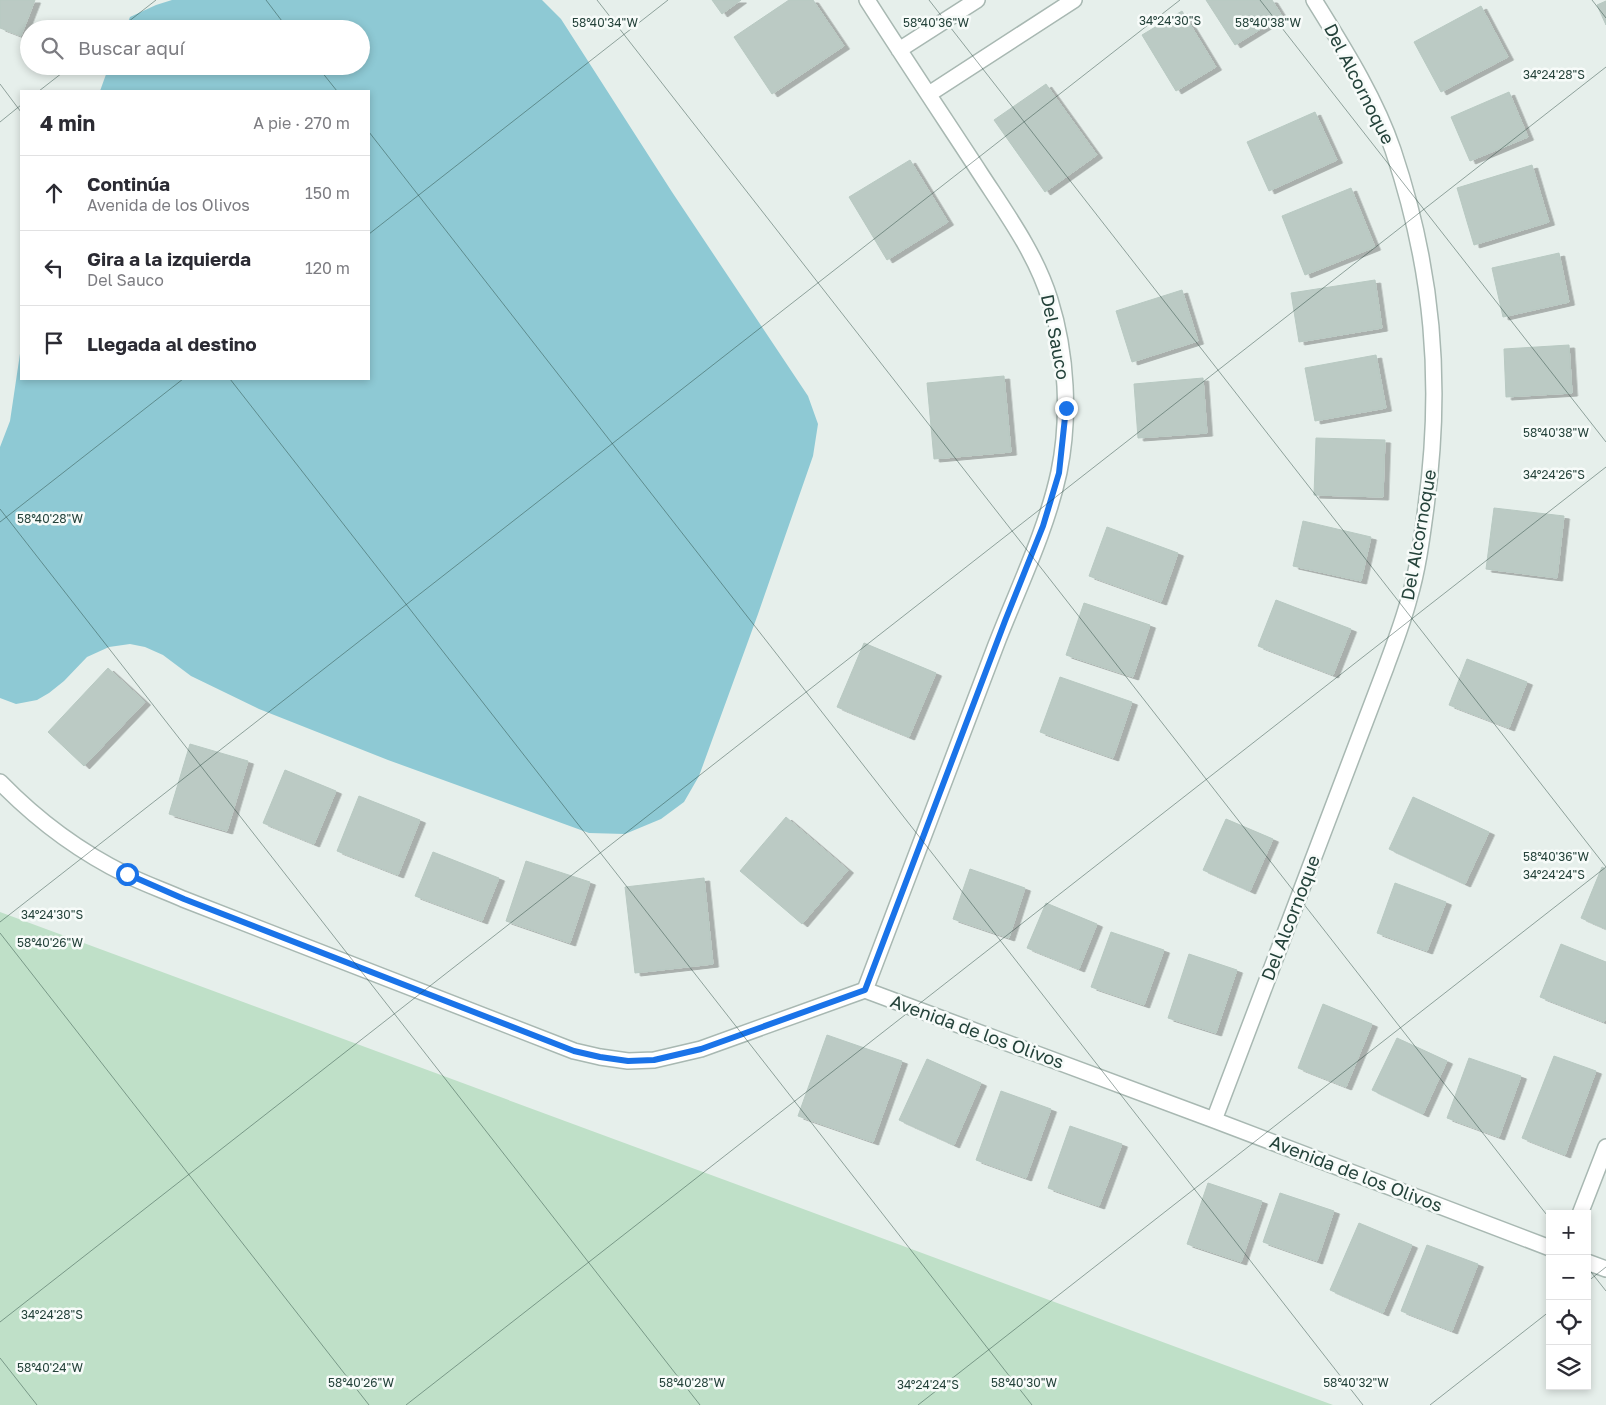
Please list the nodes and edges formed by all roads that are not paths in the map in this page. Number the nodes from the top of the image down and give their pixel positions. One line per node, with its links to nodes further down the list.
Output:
1 (867, 0): 5 (street, Del Sauco)
2 (977, 0): 5 (street)
3 (1074, 0): 6 (street)
4 (1314, 0): 9 (street, Del Alcornoque)
5 (899, 50): 6 (street, Del Sauco)
6 (929, 94): 8 (street, Del Sauco)
7 (0, 782): 8 (street)
8 (865, 990): 9 (street, Avenida de los Olivos)
9 (1214, 1120): 12 (street, Avenida de los Olivos)
10 (1606, 1147): 11 (street)
11 (1582, 1210)
12 (1546, 1246)
13 (1591, 1263): 14 (street)
14 (1606, 1269)

